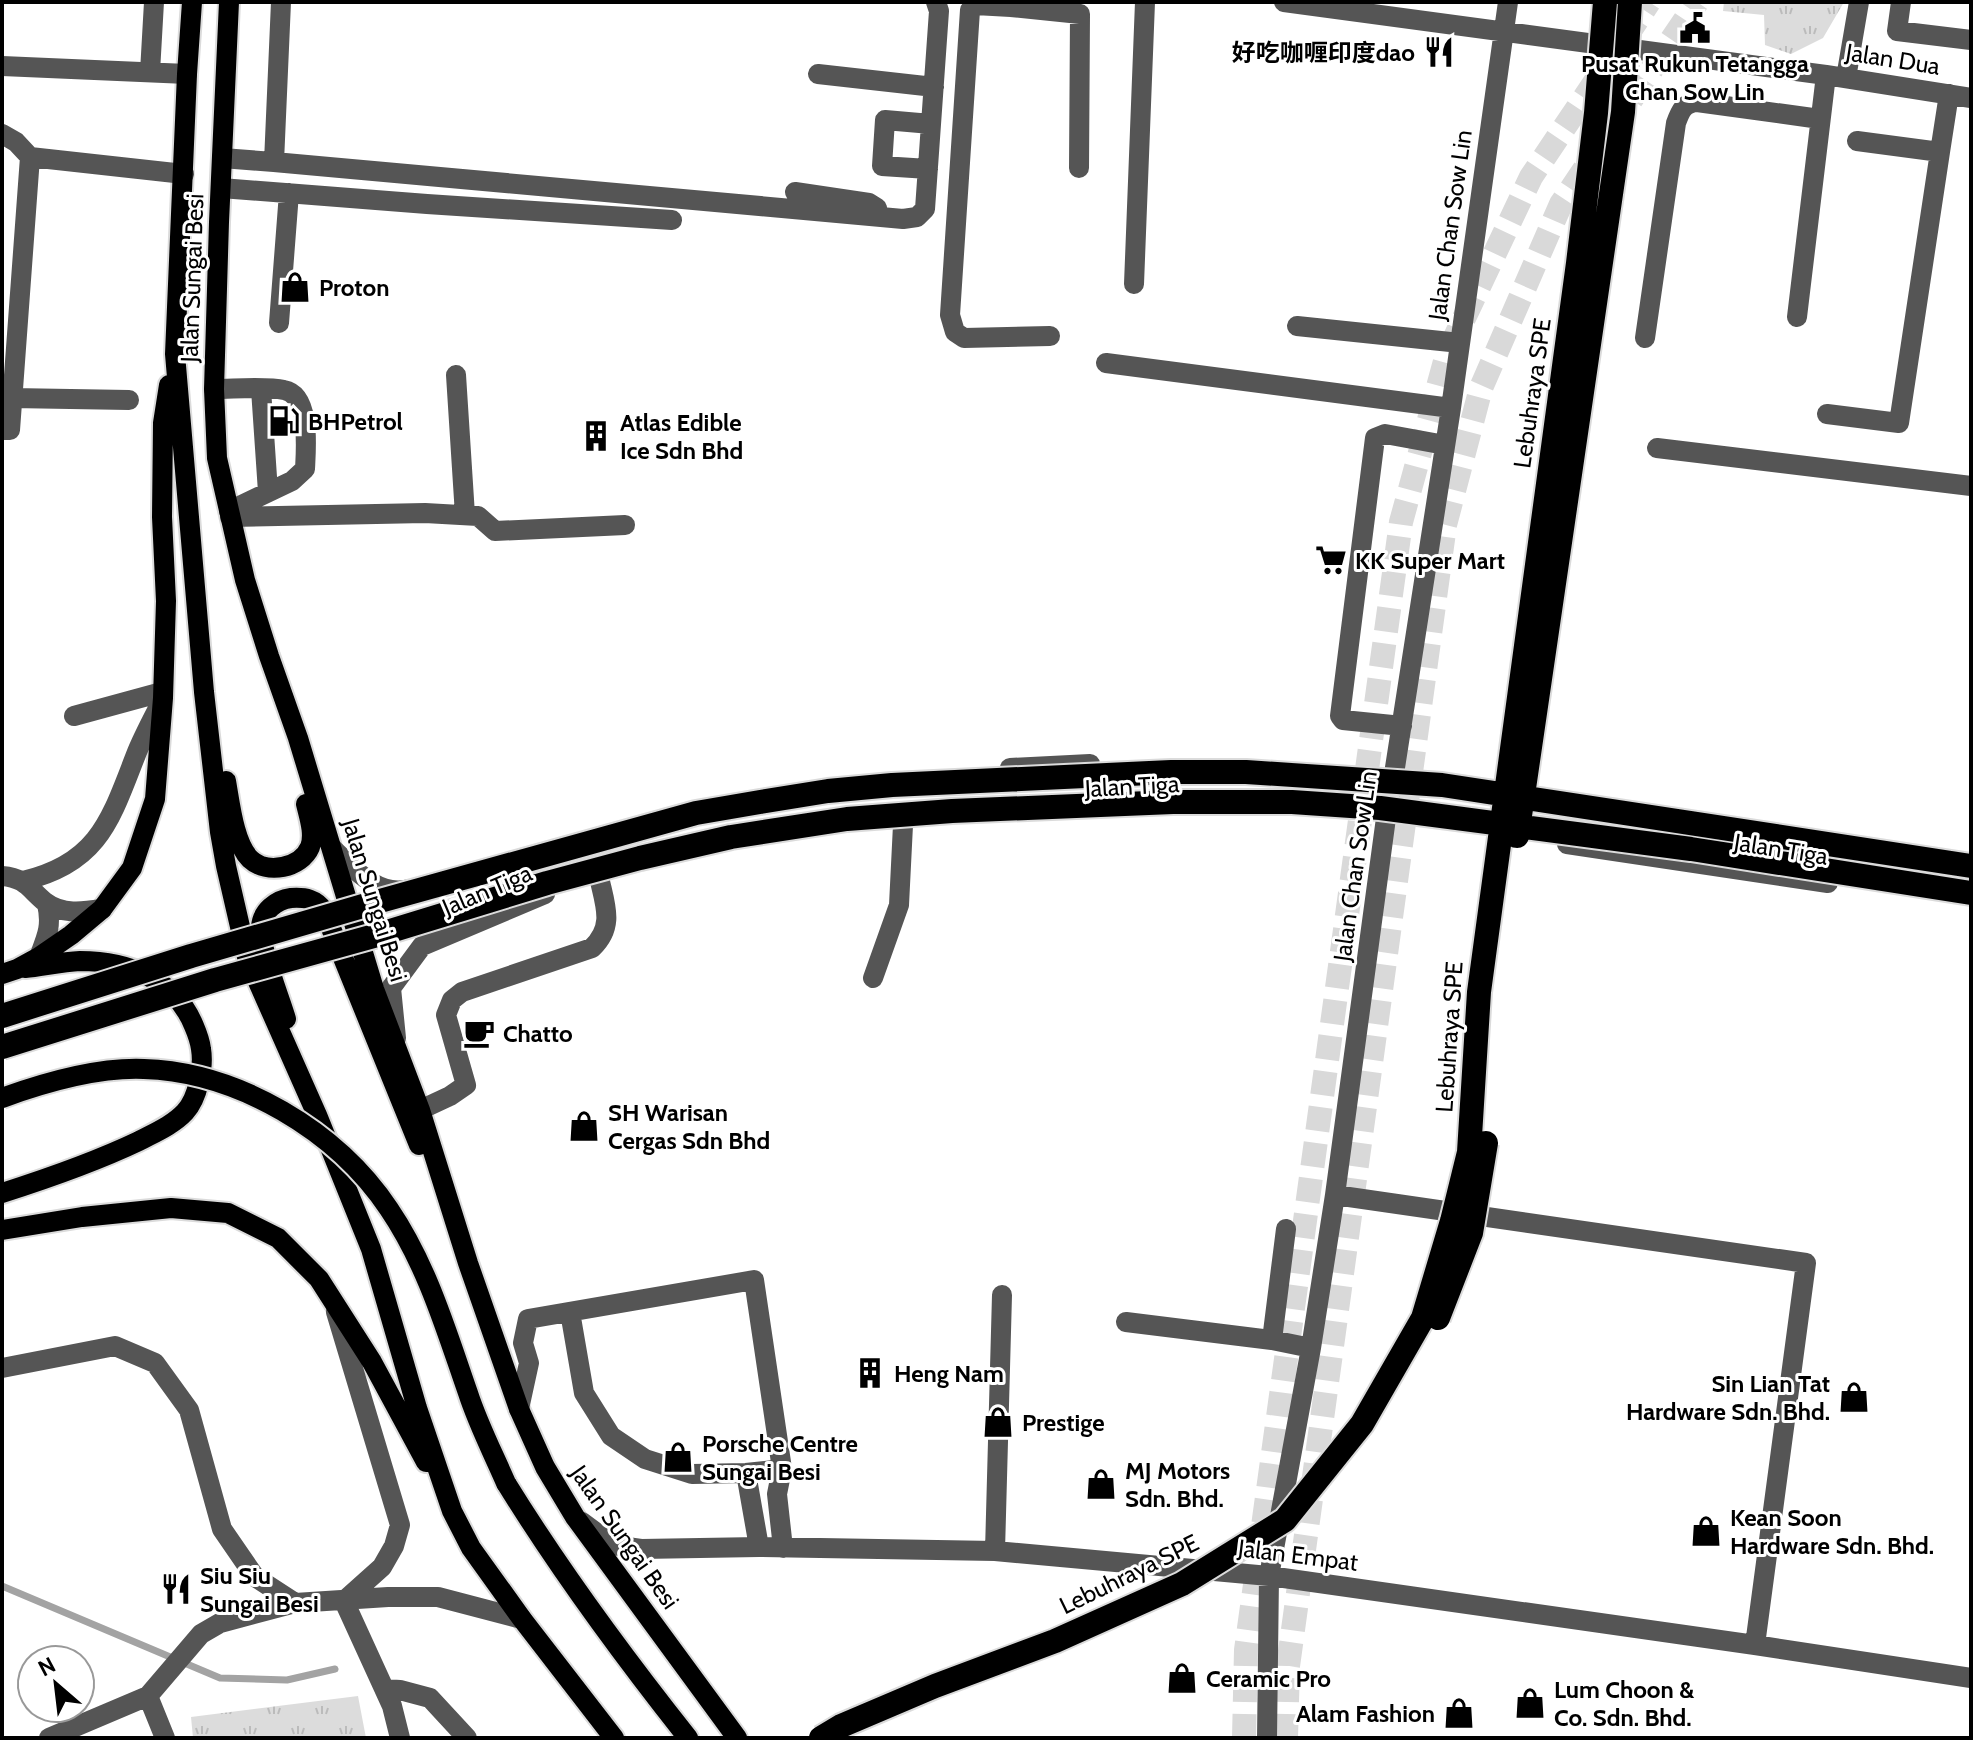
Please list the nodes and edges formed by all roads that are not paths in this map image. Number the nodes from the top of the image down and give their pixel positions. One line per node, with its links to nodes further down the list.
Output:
1 (154, 2): 19 (street)
2 (192, 2): 20 (main road, Jalan Sungai Besi)
3 (229, 2): 32 (main road, Jalan Sungai Besi)
4 (281, 2): 33 (street)
5 (936, 2): 23 (street)
6 (1145, 2): 42 (street)
7 (1284, 2): 15 (street, Jalan Dua)
8 (1508, 2): 16 (street, Jalan Chan Sow Lin)
9 (1605, 2): 128 (highway, Lebuhraya SPE, bridge)
10 (1630, 2): 129 (highway, Lebuhraya SPE, bridge)
11 (1859, 2): 22 (street)
12 (1901, 2): 17 (street)
13 (1011, 4): 14 (street); 46 (street)
14 (1052, 6): 34 (street)
15 (1369, 8): 16 (street, Jalan Dua)
16 (1504, 32): 22 (street, Jalan Dua); 48 (street, Jalan Chan Sow Lin)
17 (1971, 40)
18 (2, 66): 19 (street)
19 (150, 72): 20 (street)
20 (187, 74): 36 (main road, Jalan Sungai Besi)
21 (818, 74): 23 (street)
22 (1836, 77): 24 (street, Jalan Dua); 26 (street)
23 (934, 87): 27 (street)
24 (1949, 94): 25 (street, Jalan Dua); 30 (street)
25 (1971, 98)
26 (1820, 119): 43 (street); 47 (street)
27 (931, 124): 35 (street); 35 (street)
28 (2, 134): 31 (street)
29 (1857, 141): 30 (street)
30 (1940, 152): 57 (street)
31 (30, 157): 36 (street); 54 (street)
32 (222, 158): 33 (street); 37 (main road, Jalan Sungai Besi)
33 (274, 162): 40 (street)
34 (1079, 168)
35 (928, 169): 40 (street)
36 (184, 174): 49 (main road, Jalan Sungai Besi)
37 (221, 188): 39 (street); 52 (main road, Jalan Sungai Besi)
38 (795, 192): 40 (street)
39 (289, 193): 41 (street); 44 (street)
40 (890, 218)
41 (672, 220)
42 (1134, 284)
43 (1797, 317)
44 (279, 323)
45 (1297, 326): 48 (street)
46 (1050, 336)
47 (1645, 338)
48 (1460, 343): 56 (street, Jalan Chan Sow Lin)
49 (175, 354): 67 (main road, Jalan Sungai Besi); 68 (main road)
50 (1106, 363): 56 (street)
51 (456, 375): 64 (street)
52 (214, 389): 53 (street); 63 (main road, Jalan Sungai Besi)
53 (261, 389): 62 (street); 62 (street)
54 (12, 398): 55 (street); 58 (street)
55 (129, 400)
56 (1451, 408): 59 (street, Jalan Chan Sow Lin)
57 (1827, 414)
58 (2, 430)
59 (1445, 445): 70 (street, Jalan Chan Sow Lin); 70 (street)
60 (1657, 448): 61 (street)
61 (1971, 486)
62 (268, 492): 63 (street)
63 (230, 514): 64 (street); 66 (main road, Jalan Sungai Besi)
64 (465, 515): 65 (street)
65 (625, 525)
66 (269, 656): 67 (main road); 74 (main road, Jalan Sungai Besi)
67 (201, 658): 92 (main road, Jalan Sungai Besi)
68 (163, 695): 69 (street); 79 (street); 83 (main road)
69 (74, 716)
70 (1402, 726): 71 (street, Jalan Chan Sow Lin)
71 (1394, 774): 72 (street, Jalan Chan Sow Lin); 74 (street, Jalan Tiga); 75 (street, Jalan Tiga)
72 (1386, 818): 73 (street, Jalan Tiga); 82 (street, Jalan Tiga); 94 (street, Jalan Chan Sow Lin)
73 (903, 825): 78 (street, Jalan Tiga); 86 (street)
74 (332, 848): 89 (main road, Jalan Sungai Besi)
75 (1971, 859)
76 (1971, 866): 87 (highway, bridge)
77 (2, 876): 79 (street)
78 (599, 877): 89 (street, Jalan Tiga); 91 (street)
79 (23, 881): 81 (street)
80 (1971, 893): 88 (highway, bridge)
81 (47, 904): 83 (street); 84 (street)
82 (1971, 905)
83 (102, 909): 84 (main road)
84 (39, 957): 85 (main road)
85 (10, 972): 93 (main road)
86 (873, 978)
87 (2, 1016)
88 (2, 1047)
89 (398, 1050): 91 (main road, Jalan Sungai Besi)
90 (2, 1098): 126 (main road, bridge)
91 (420, 1110): 97 (main road, Jalan Sungai Besi)
92 (317, 1115): 97 (main road); 108 (main road, Jalan Sungai Besi)
93 (2, 1193)
94 (1335, 1195): 103 (street, Jalan Chan Sow Lin); 117 (street)
95 (1286, 1229): 102 (street)
96 (2, 1230): 99 (main road)
97 (468, 1263): 105 (main road, Jalan Sungai Besi)
98 (1002, 1295): 112 (street)
99 (333, 1300): 108 (main road); 114 (street)
100 (570, 1312): 105 (street); 106 (street); 107 (street)
101 (1126, 1322): 102 (street)
102 (1272, 1340): 103 (street)
103 (1311, 1348): 113 (street, Jalan Chan Sow Lin)
104 (2, 1368): 115 (street)
105 (519, 1409): 109 (main road, Jalan Sungai Besi)
106 (782, 1469): 107 (street); 111 (street)
107 (746, 1473): 110 (street)
108 (452, 1511): 116 (main road, Jalan Sungai Besi)
109 (575, 1517): 110 (street, Jalan Empat); 127 (main road, Jalan Sungai Besi)
110 (759, 1547): 111 (street, Jalan Empat)
111 (783, 1548): 112 (street, Jalan Empat)
112 (995, 1551): 113 (street, Jalan Empat)
113 (1269, 1576): 117 (street, Jalan Empat); 130 (street, Jalan Chan Sow Lin)
114 (344, 1601): 115 (street); 116 (street); 119 (street)
115 (295, 1603): 120 (street)
116 (522, 1619): 125 (main road, Jalan Sungai Besi)
117 (1755, 1645): 118 (street, Jalan Empat)
118 (1971, 1678)
119 (384, 1689): 123 (street); 124 (street)
120 (148, 1696): 121 (street); 122 (street)
121 (49, 1738)
122 (165, 1738)
123 (400, 1738)
124 (467, 1738)
125 (614, 1738)
126 (688, 1738)
127 (737, 1738)
128 (821, 1738)
129 (842, 1738)
130 (1267, 1738)

